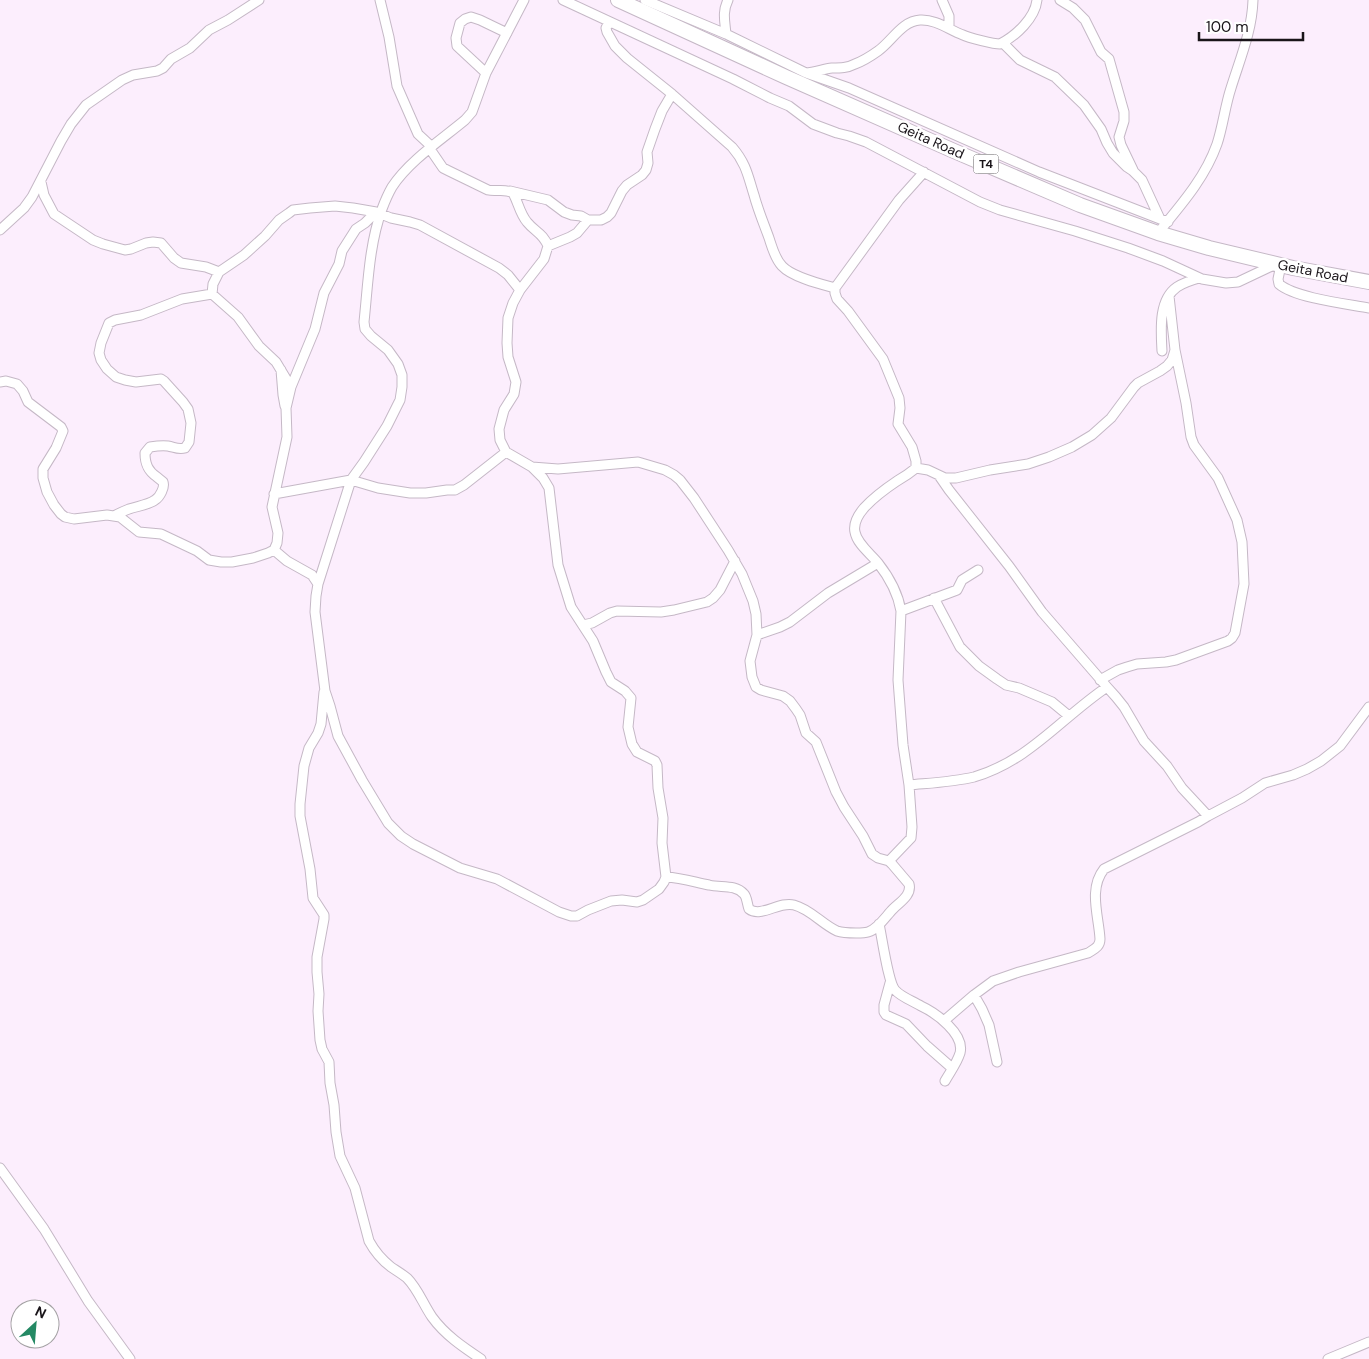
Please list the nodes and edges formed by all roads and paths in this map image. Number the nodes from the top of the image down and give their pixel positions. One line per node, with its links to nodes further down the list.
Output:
1 (259, 0): 23 (street)
2 (380, 0): 20 (street)
3 (524, 0): 14 (street)
4 (562, 0): 12 (street)
5 (645, 0): 15 (street)
6 (728, 0): 15 (street)
7 (942, 0): 13 (street)
8 (1037, 0): 16 (street)
9 (1060, 0): 21 (street)
10 (1254, 0): 27 (street)
11 (624, 1): 27 (highway, Geita Road / T4)
12 (609, 22): 19 (street); 22 (street)
13 (949, 28): 16 (street); 18 (street)
14 (507, 32): 17 (street); 17 (street)
15 (726, 34): 18 (street)
16 (1003, 43): 21 (street)
17 (486, 73): 20 (street)
18 (806, 73): 27 (street)
19 (672, 94): 26 (street); 34 (street)
20 (431, 148): 24 (street); 25 (street)
21 (1133, 171): 27 (street)
22 (924, 172): 32 (street); 34 (street)
23 (41, 182): 28 (street); 31 (street)
24 (510, 191): 26 (street); 29 (street)
25 (378, 213): 31 (street); 35 (street); 43 (street); 49 (street)
26 (588, 220): 29 (street)
27 (1162, 225): 30 (highway, Geita Road / T4)
28 (0, 230)
29 (548, 246): 35 (street)
30 (1279, 265): 32 (street); 33 (highway, Geita Road / T4); 38 (street)
31 (219, 272): 36 (street)
32 (1199, 278): 37 (street)
33 (1369, 282)
34 (835, 288): 47 (street)
35 (520, 290): 45 (street)
36 (212, 294): 41 (street); 51 (street)
37 (1169, 296): 39 (street); 40 (street)
38 (1369, 308)
39 (1175, 350): 48 (street); 61 (street)
40 (1162, 351)
41 (281, 369): 43 (street); 44 (street)
42 (0, 382): 51 (street)
43 (291, 386): 44 (street)
44 (286, 408): 50 (street)
45 (506, 452): 46 (street); 49 (street)
46 (532, 467): 53 (street); 59 (street)
47 (916, 468): 48 (street); 54 (street)
48 (940, 477): 61 (street)
49 (351, 480): 50 (street); 56 (street)
50 (274, 494): 52 (street)
51 (114, 516): 52 (street)
52 (274, 550): 56 (street)
53 (735, 562): 59 (street); 60 (street)
54 (878, 563): 58 (street); 60 (street)
55 (978, 570): 57 (street)
56 (318, 584): 63 (street)
57 (934, 598): 58 (street); 65 (street)
58 (901, 611): 66 (street)
59 (583, 625): 69 (street)
60 (757, 635): 68 (street)
61 (1100, 680): 62 (street)
62 (1107, 687): 65 (street); 67 (street)
63 (324, 691): 69 (street); 80 (street)
64 (1369, 707): 67 (street)
65 (1068, 716): 66 (street)
66 (909, 785): 68 (street)
67 (1208, 816): 72 (street)
68 (889, 861): 70 (street)
69 (666, 877): 70 (street)
70 (879, 924): 71 (street)
71 (890, 983): 73 (street); 75 (street)
72 (974, 995): 73 (street); 74 (street)
73 (944, 1020): 75 (street)
74 (998, 1062)
75 (952, 1068): 76 (street)
76 (945, 1081)
77 (0, 1168): 79 (street)
78 (1369, 1342): 81 (street)
79 (130, 1359)
80 (481, 1359)
81 (1328, 1359)

